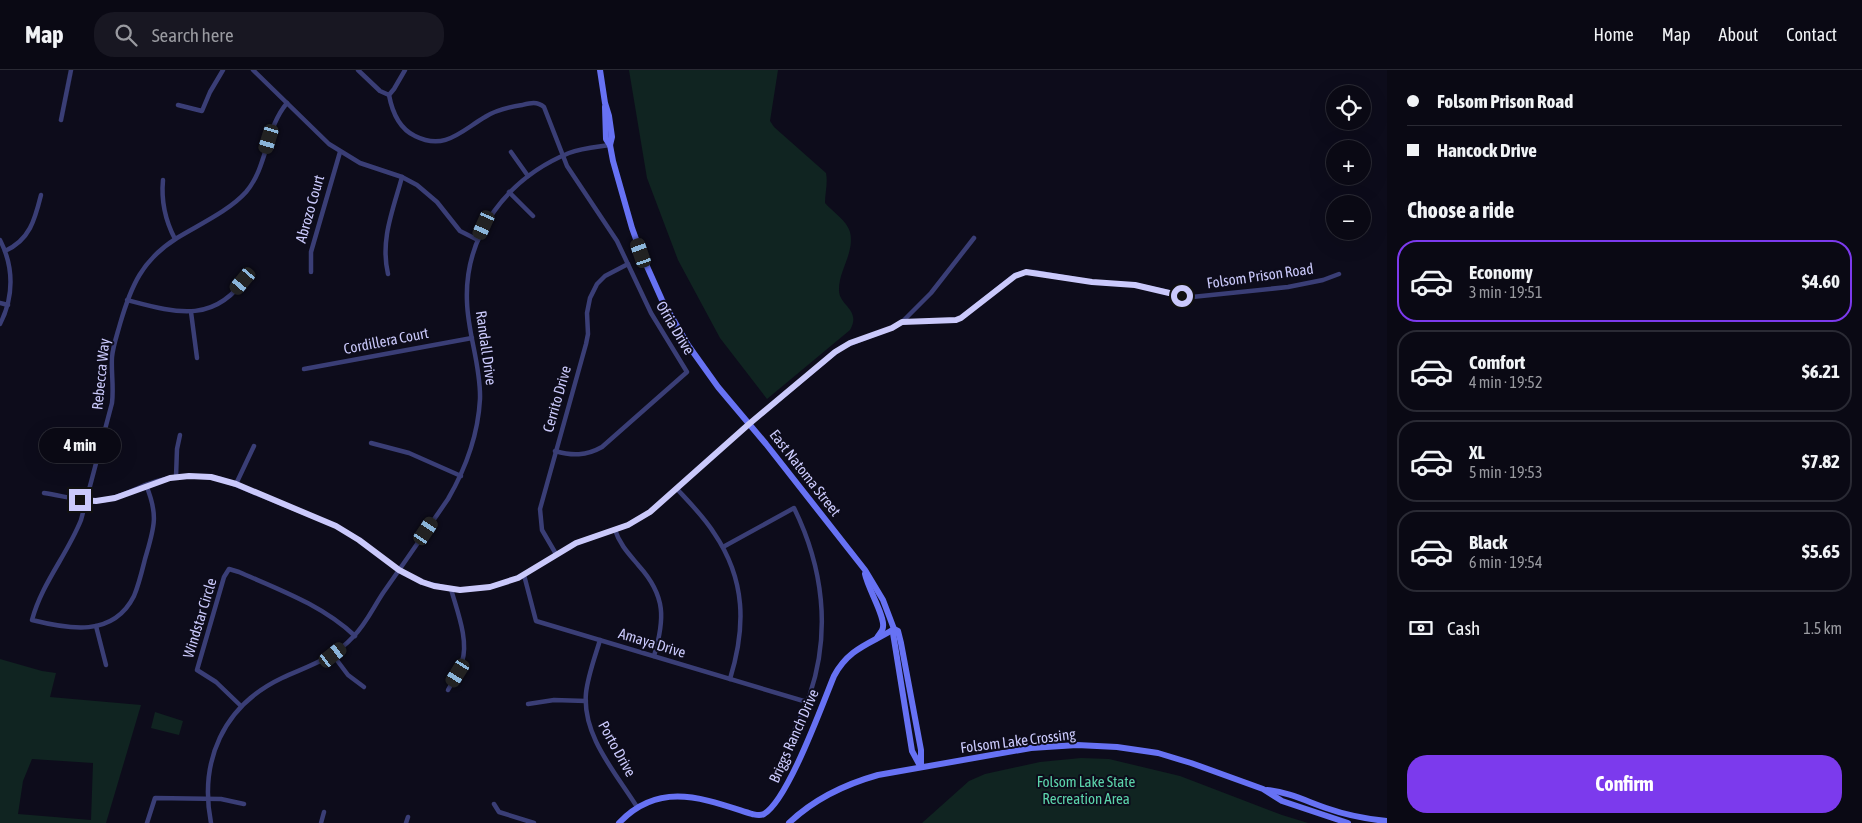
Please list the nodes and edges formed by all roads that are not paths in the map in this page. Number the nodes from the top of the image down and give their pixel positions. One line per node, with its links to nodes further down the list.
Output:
1 (70, 70): 10 (street)
2 (223, 70): 9 (street)
3 (253, 70): 8 (street)
4 (358, 70): 7 (street)
5 (405, 70): 7 (street)
6 (600, 70): 11 (main road, East Natoma Street)
7 (389, 95): 14 (street, Ofria Drive)
8 (287, 103): 12 (street); 22 (street, Rebecca Way)
9 (178, 105)
10 (61, 120)
11 (610, 145): 14 (street, Randall Drive); 40 (main road, East Natoma Street)
12 (340, 152): 16 (street); 27 (street, Abrozo Court)
13 (511, 152): 15 (street)
14 (563, 156): 15 (street, Randall Drive); 26 (street, Ofria Drive)
15 (528, 176): 18 (street, Randall Drive)
16 (402, 177): 24 (street); 29 (street)
17 (163, 180): 22 (street)
18 (509, 192): 20 (street); 24 (street, Randall Drive)
19 (41, 195): 25 (street)
20 (533, 216)
21 (974, 238): 35 (street, Folsom Prison Road)
22 (175, 239): 31 (street, Rebecca Way)
23 (0, 240): 25 (street)
24 (478, 240): 37 (street, Randall Drive)
25 (5, 251): 33 (street)
26 (628, 264): 44 (street, Cerrito Drive); 44 (street, Ofria Drive)
27 (311, 272)
28 (248, 274): 34 (street)
29 (388, 274)
30 (1339, 274): 35 (street, Folsom Prison Road)
31 (127, 300): 34 (street); 51 (street, Rebecca Way)
32 (0, 303): 33 (street)
33 (8, 305): 36 (street)
34 (191, 312): 38 (street)
35 (902, 322): 40 (street, Folsom Prison Road)
36 (0, 324)
37 (472, 338): 39 (street, Cordillera Court); 45 (street, Randall Drive)
38 (197, 358)
39 (304, 369)
40 (749, 424): 49 (street, Folsom Prison Road); 56 (main road, East Natoma Street)
41 (180, 435): 46 (street)
42 (371, 443): 45 (street)
43 (254, 446): 47 (street)
44 (555, 452): 54 (street, Cerrito Drive)
45 (461, 476): 55 (street, Randall Drive)
46 (176, 477): 47 (street, Folsom Prison Road); 48 (street, Folsom Prison Road)
47 (236, 484): 55 (street, Folsom Prison Road)
48 (146, 485): 51 (street, Folsom Prison Road); 59 (street, Rebecca Way)
49 (677, 489): 52 (street, Folsom Prison Road); 53 (street)
50 (44, 492): 51 (street, Folsom Prison Road)
51 (86, 501): 59 (street, Rebecca Way)
52 (615, 530): 54 (street, Folsom Prison Road); 65 (street)
53 (723, 546): 67 (street); 71 (street)
54 (556, 554): 57 (street, Folsom Prison Road)
55 (399, 570): 58 (street, Folsom Prison Road); 61 (street, Randall Drive)
56 (865, 570): 60 (main road, East Natoma Street); 62 (main road)
57 (524, 575): 58 (street, Folsom Prison Road); 63 (street, Amaya Drive)
58 (452, 589): 69 (street)
59 (96, 626): 66 (street)
60 (894, 629): 62 (main road, Briggs Ranch Drive); 75 (main road, East Natoma Street)
61 (355, 636): 64 (street, Randall Drive); 73 (street, Windstar Circle)
62 (877, 638): 80 (main road, Briggs Ranch Drive)
63 (600, 640): 65 (street, Amaya Drive); 70 (street, Porto Drive)
64 (333, 655): 68 (street); 73 (street, Randall Drive)
65 (654, 656): 67 (street, Amaya Drive)
66 (106, 665)
67 (730, 679): 71 (street, Amaya Drive)
68 (364, 688)
69 (448, 690)
70 (586, 701): 72 (street); 80 (street, Porto Drive)
71 (806, 702): 74 (street)
72 (528, 704)
73 (241, 706): 77 (street, Randall Drive)
74 (790, 740)
75 (921, 767): 76 (main road, Folsom Lake Crossing); 90 (main road)
76 (1263, 789): 83 (main road, Folsom Lake Crossing); 91 (main road, Folsom Lake Crossing)
77 (207, 800): 78 (street); 84 (street); 85 (street, Randall Drive)
78 (244, 804)
79 (494, 804): 88 (street)
80 (637, 808): 89 (main road, Briggs Ranch Drive)
81 (324, 812): 86 (street)
82 (408, 817): 87 (street)
83 (1387, 821)
84 (148, 823)
85 (211, 823)
86 (321, 823)
87 (406, 823)
88 (534, 823)
89 (619, 823)
90 (789, 823)
91 (1348, 823)

